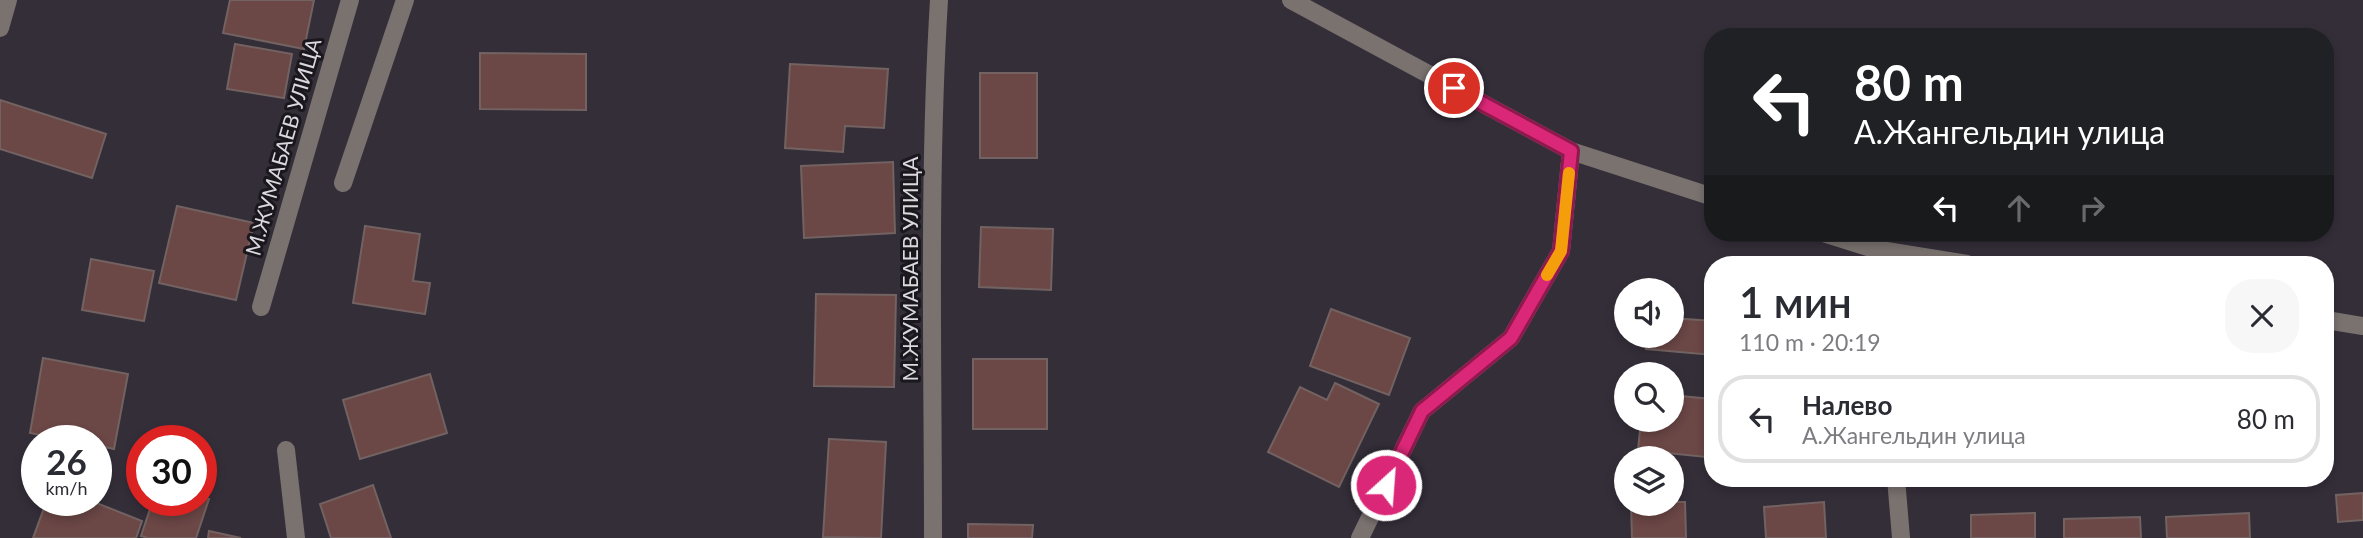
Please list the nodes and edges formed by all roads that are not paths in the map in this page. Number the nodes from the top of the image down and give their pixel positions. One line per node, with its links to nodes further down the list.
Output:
1 (8, 0): 6 (street)
2 (350, 0): 12 (street, М.ЖУМАБАЕВ УЛИЦА)
3 (405, 0): 8 (street)
4 (939, 0): 18 (street, М.ЖУМАБАЕВ УЛИЦА)
5 (1291, 0): 7 (street)
6 (0, 28)
7 (1571, 151): 9 (street); 19 (street)
8 (343, 184)
9 (1704, 194)
10 (1842, 242): 11 (street)
11 (1873, 256)
12 (261, 307)
13 (2334, 321): 14 (street)
14 (2363, 326)
15 (286, 450): 17 (street)
16 (1897, 487): 20 (street)
17 (296, 538)
18 (933, 538)
19 (1360, 538)
20 (1901, 538)

